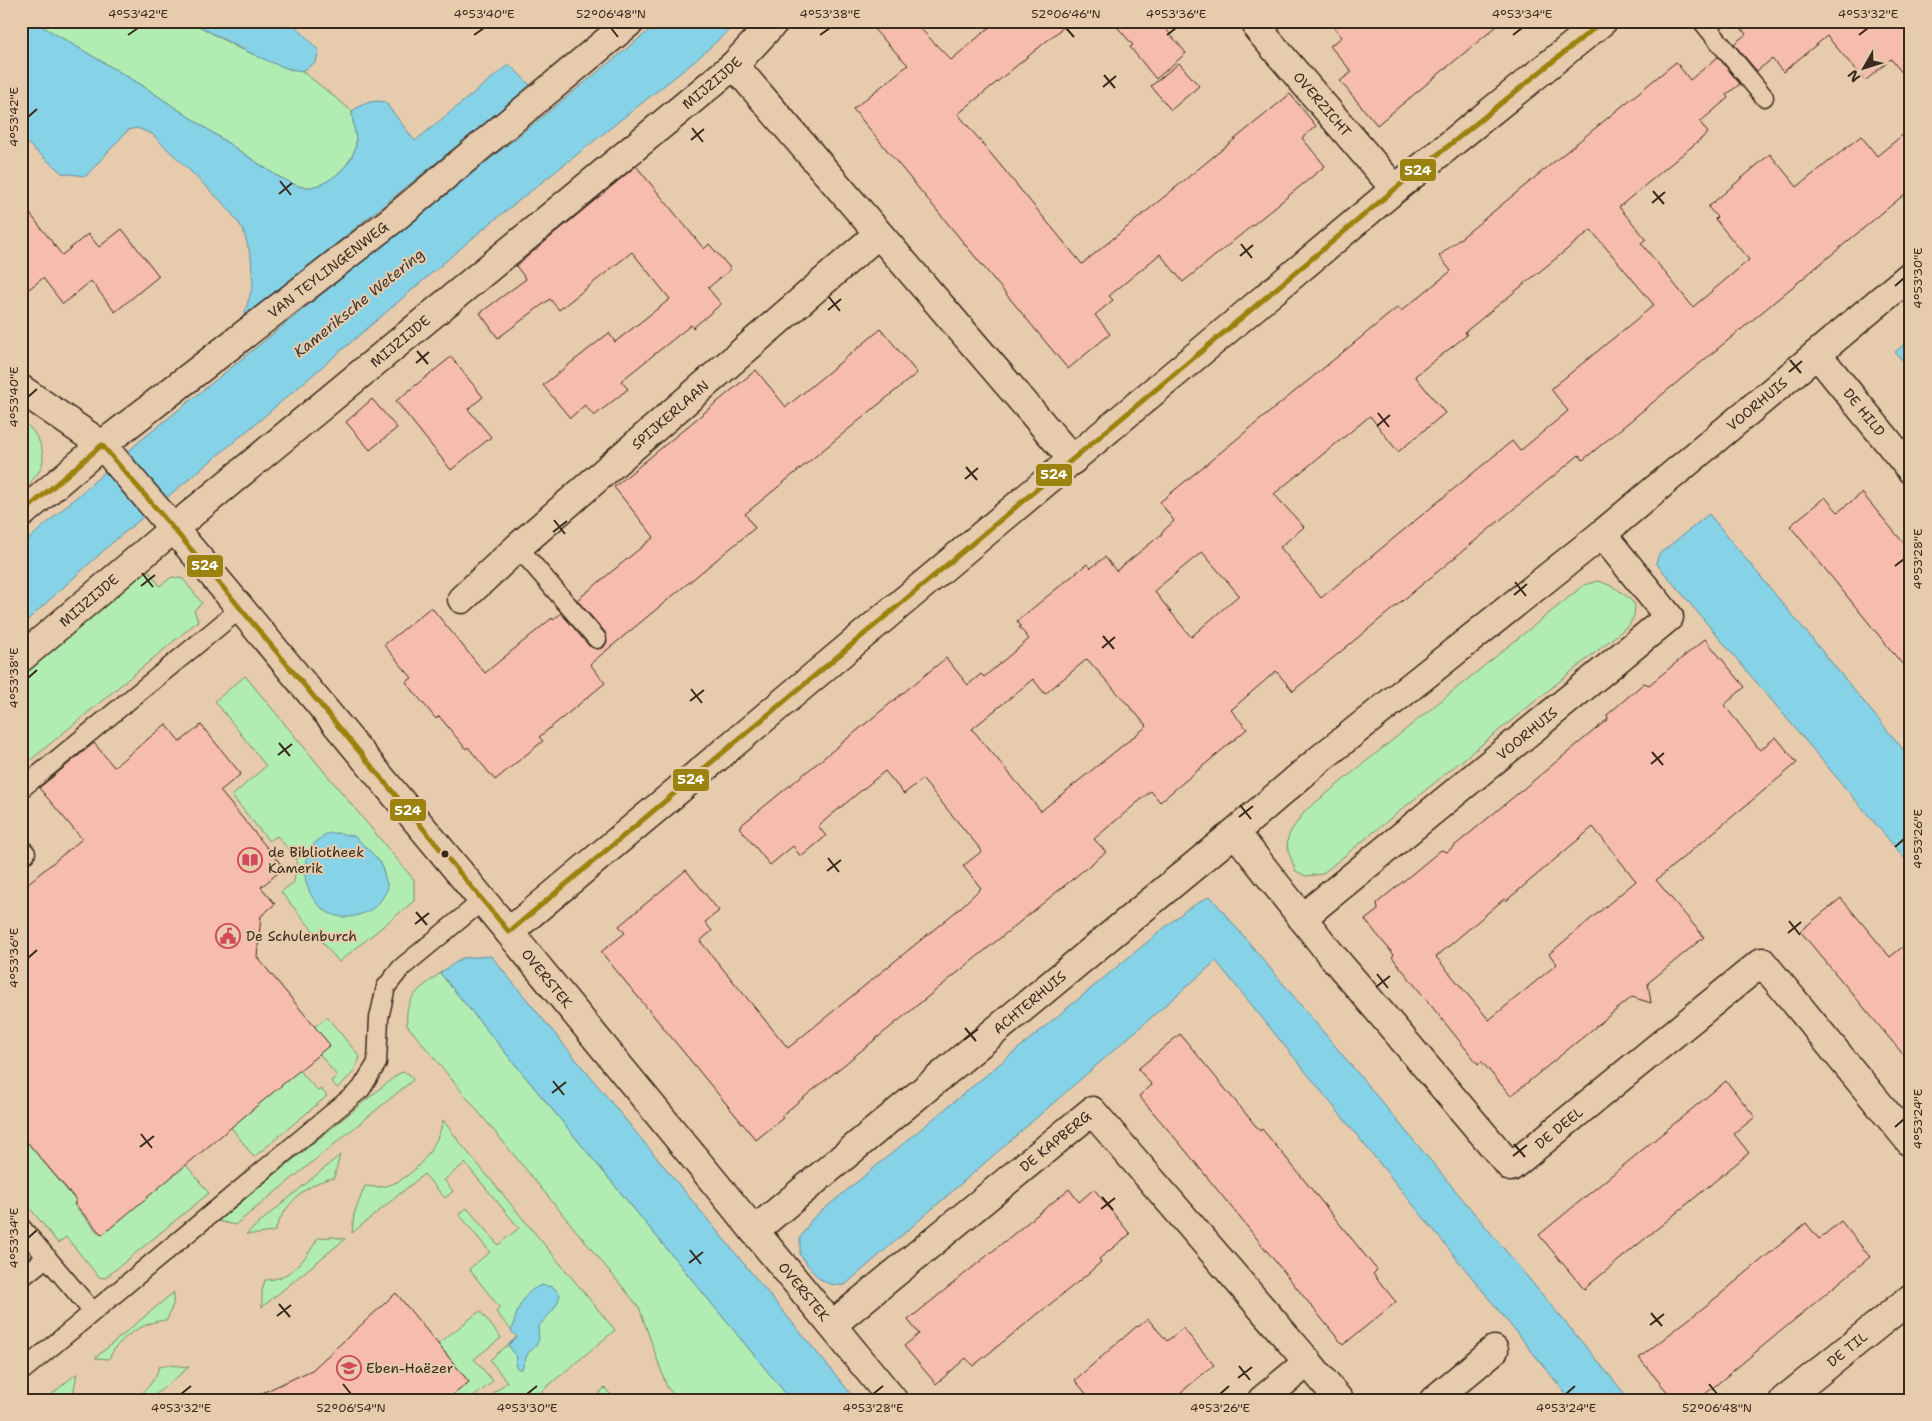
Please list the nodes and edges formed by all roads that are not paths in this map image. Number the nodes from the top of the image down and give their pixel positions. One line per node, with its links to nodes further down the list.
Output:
1 (631, 21): 13 (street, VAN TEYLINGENWEG)
2 (775, 21): 6 (street, MIJZIJDE)
3 (1268, 21): 8 (street, OVERZICHT)
4 (1603, 21): 8 (street)
5 (1702, 21): 7 (lane)
6 (734, 65): 9 (street); 17 (street, MIJZIJDE)
7 (1764, 97)
8 (1395, 190): 14 (street)
9 (878, 234): 14 (street); 19 (street, SPIJKERLAAN)
10 (1911, 275): 11 (street, VOORHUIS)
11 (1816, 354): 15 (street, DE HILD); 18 (street, VOORHUIS)
12 (21, 389): 13 (street, OVERSTEK)
13 (107, 452): 16 (street, VAN TEYLINGENWEG); 17 (street, OVERSTEK)
14 (1073, 460): 28 (street)
15 (1911, 470)
16 (21, 514)
17 (169, 524): 21 (street, OVERSTEK); 23 (street, MIJZIJDE)
18 (1602, 534): 25 (street, VOORHUIS); 27 (street, VOORHUIS)
19 (518, 547): 20 (street, SPIJKERLAAN); 22 (lane)
20 (462, 599)
21 (240, 609): 24 (lane); 26 (street, OVERSTEK)
22 (597, 639)
23 (21, 658)
24 (21, 789)
25 (1235, 832): 27 (street, DE DEEL); 31 (street, ACHTERHUIS)
26 (482, 901): 28 (street, OVERSTEK); 35 (lane)
27 (1302, 918): 29 (street, DE DEEL)
28 (509, 932): 31 (street, OVERSTEK)
29 (1911, 1143)
30 (21, 1227): 32 (lane)
31 (754, 1231): 36 (street, OVERSTEK)
32 (47, 1257): 33 (lane); 35 (lane)
33 (21, 1278)
34 (1911, 1298): 44 (street, DE TIL)
35 (93, 1312): 39 (lane)
36 (832, 1325): 38 (street, DE KAPBERG); 40 (street, OVERSTEK)
37 (1494, 1350): 43 (street)
38 (1308, 1362): 41 (street); 42 (street, DE KAPBERG)
39 (21, 1372)
40 (893, 1400)
41 (1262, 1400)
42 (1339, 1400)
43 (1434, 1400)
44 (1784, 1400)

